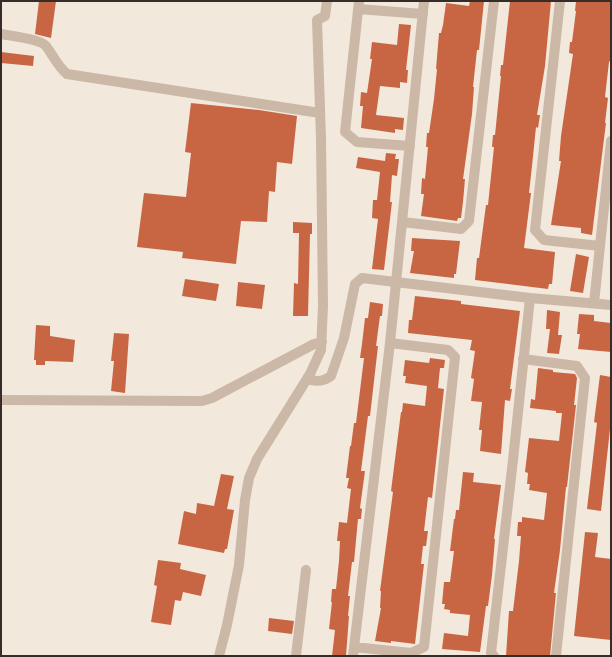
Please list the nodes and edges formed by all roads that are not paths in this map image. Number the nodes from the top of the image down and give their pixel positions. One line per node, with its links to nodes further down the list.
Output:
1 (328, 1): 8 (street)
2 (424, 1): 6 (street)
3 (494, 1): 11 (street)
4 (560, 1): 12 (street)
5 (359, 5): 6 (street); 10 (street)
6 (423, 14): 10 (street)
7 (1, 34): 8 (street)
8 (320, 113): 17 (street)
9 (611, 140): 12 (street)
10 (410, 146): 11 (street)
11 (403, 222): 13 (street)
12 (600, 246): 15 (street)
13 (396, 282): 14 (street); 18 (street); 20 (street)
14 (530, 298): 15 (street); 19 (street)
15 (594, 303): 16 (street)
16 (611, 305)
17 (322, 342): 20 (street); 21 (street)
18 (390, 343): 23 (street); 23 (street)
19 (523, 360): 26 (street); 27 (street)
20 (307, 379): 24 (street)
21 (1, 400)
22 (306, 570): 25 (street)
23 (354, 651)
24 (219, 656)
25 (296, 656)
26 (494, 656)
27 (556, 656)

